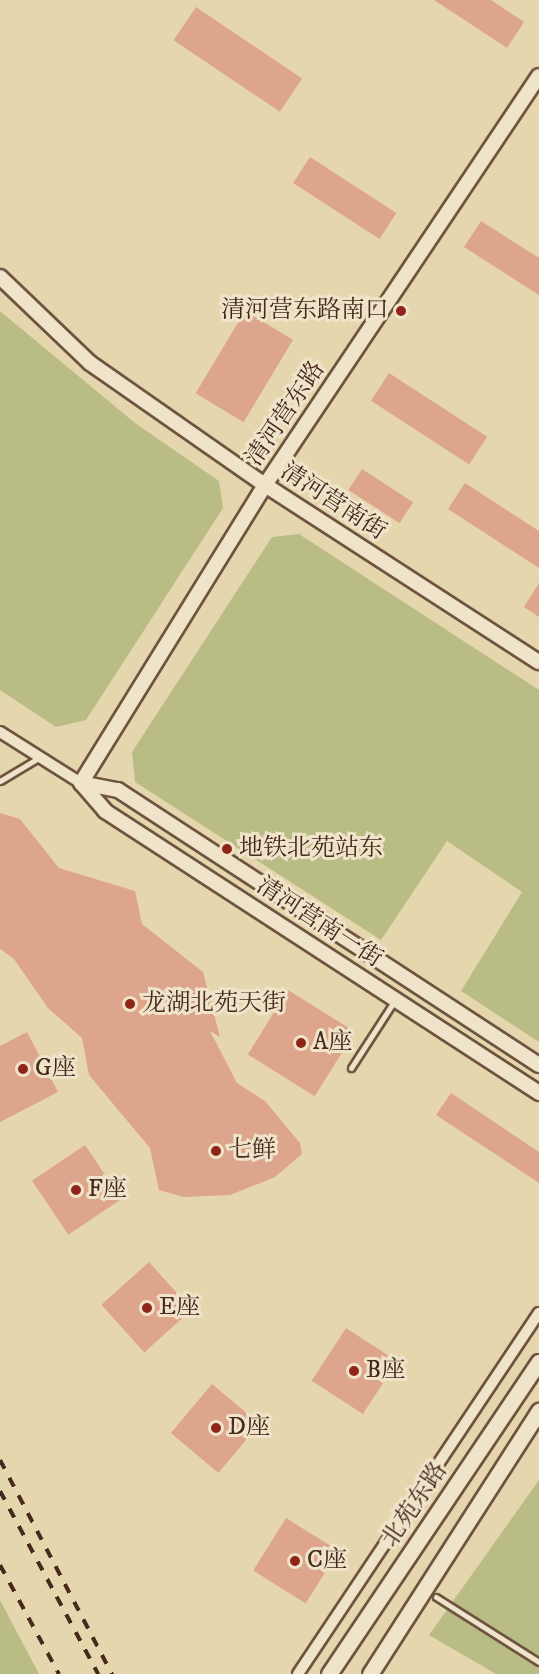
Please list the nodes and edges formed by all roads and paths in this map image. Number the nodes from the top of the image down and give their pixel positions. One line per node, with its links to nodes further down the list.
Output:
1 (539, 76): 3 (street, 清河营东路)
2 (0, 277): 3 (street, 清河营南街)
3 (265, 485): 4 (street, 清河营南街); 8 (street, 清河营东路)
4 (539, 662)
5 (0, 732): 6 (street, 清河营南一街)
6 (40, 758): 7 (lane); 8 (street, 清河营南一街)
7 (0, 781)
8 (81, 783): 9 (street, 清河营南一街); 10 (street, 清河营南一街)
9 (396, 1000): 11 (lane); 12 (street, 清河营南一街)
10 (539, 1065)
11 (351, 1068)
12 (539, 1093)
13 (539, 1313): 18 (street)
14 (539, 1362): 19 (main road, 北苑东路)
15 (539, 1411): 20 (main road)
16 (436, 1597): 17 (lane)
17 (539, 1662)
18 (298, 1674)
19 (329, 1674)
20 (370, 1674)

